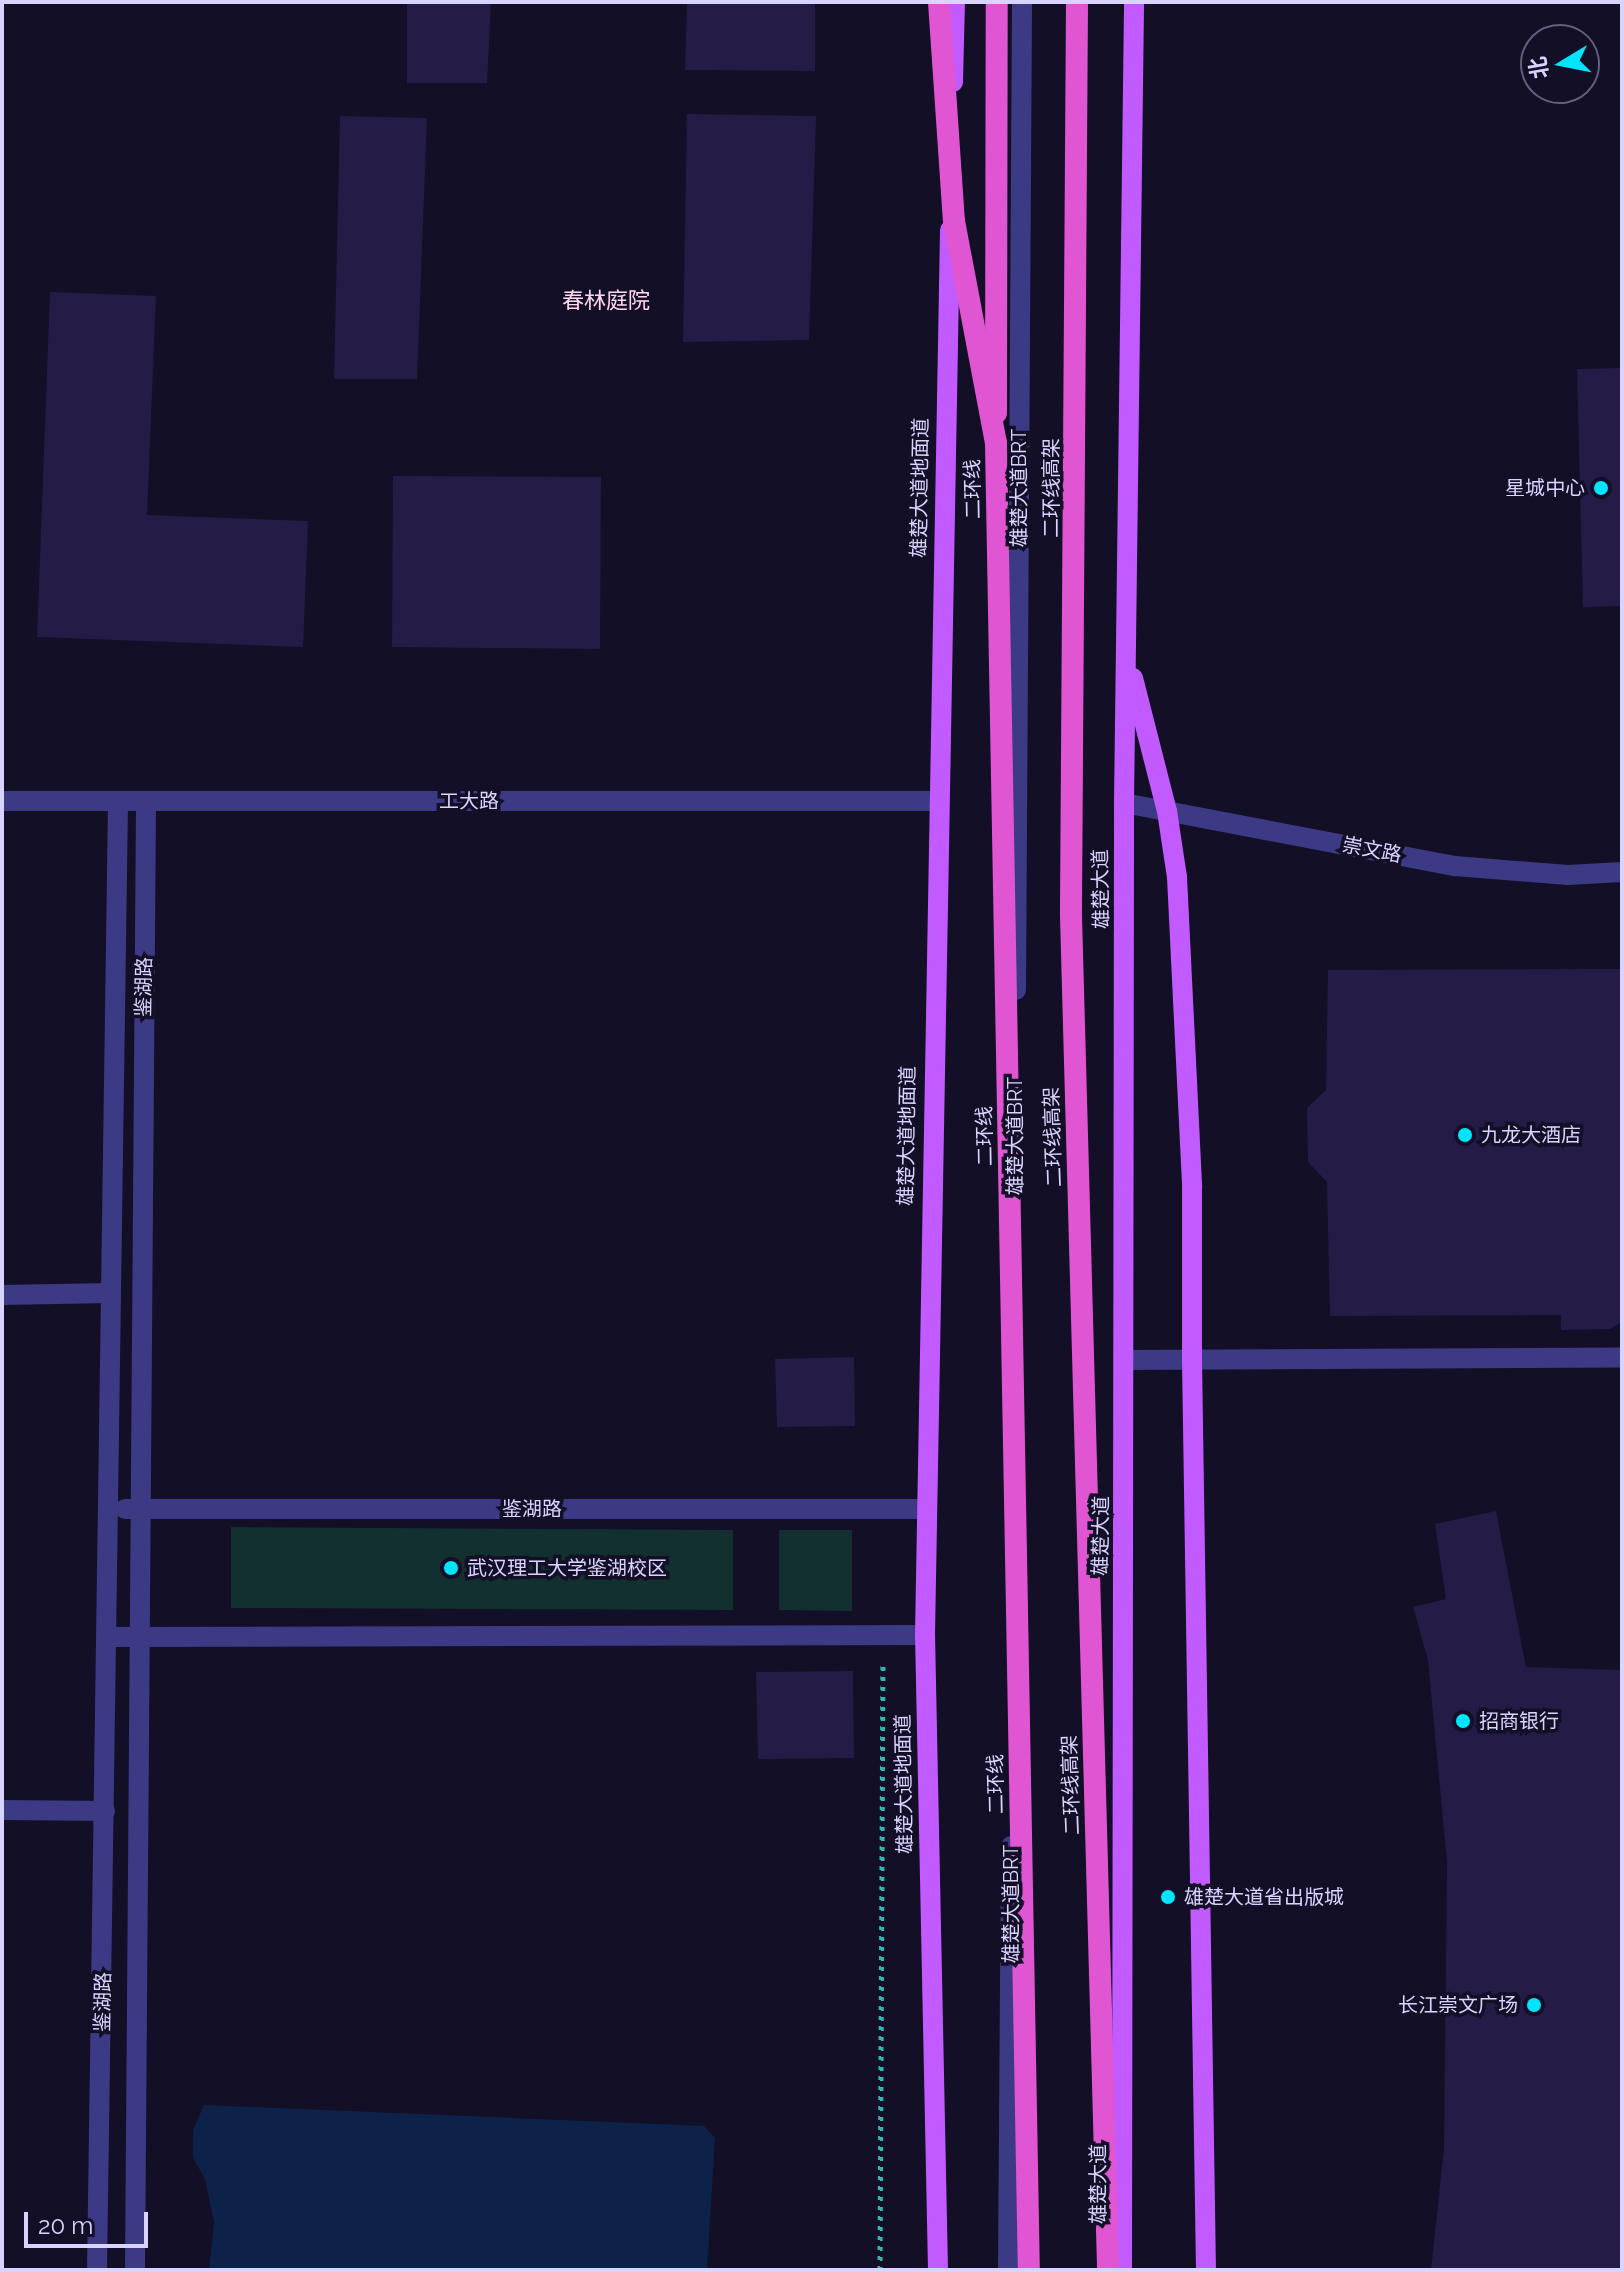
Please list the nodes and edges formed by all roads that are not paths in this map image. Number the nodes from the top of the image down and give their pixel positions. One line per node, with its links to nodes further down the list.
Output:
1 (939, 2): 7 (highway, bridge)
2 (955, 2): 12 (main road, 雄楚大道地面道)
3 (997, 2): 7 (highway, 二环线, bridge)
4 (1022, 2): 31 (street, 雄楚大道BRT)
5 (1077, 2): 33 (highway, 二环线高架)
6 (1134, 2): 8 (main road)
7 (996, 443): 32 (highway, 二环线, bridge)
8 (1126, 652): 13 (main road); 14 (main road)
9 (2, 801): 10 (street, 工大路)
10 (118, 801): 11 (street, 工大路); 16 (street, 鉴湖路)
11 (146, 801): 12 (street, 工大路); 21 (street, 鉴湖路)
12 (936, 801): 22 (main road, 雄楚大道地面道)
13 (1124, 803): 14 (street, 崇文路); 19 (main road, 雄楚大道)
14 (1167, 811): 15 (street, 崇文路); 35 (main road, bridge)
15 (1622, 872)
16 (111, 1293): 17 (street); 20 (street, 鉴湖路)
17 (2, 1295)
18 (1622, 1357): 19 (street)
19 (1124, 1360): 34 (main road, 雄楚大道)
20 (109, 1509): 21 (street, 鉴湖路); 24 (street, 鉴湖路)
21 (139, 1509): 22 (street, 鉴湖路); 25 (street, 鉴湖路)
22 (926, 1509): 23 (main road, 雄楚大道地面道)
23 (925, 1635): 25 (street); 30 (main road, 雄楚大道地面道)
24 (107, 1637): 25 (street); 27 (street, 鉴湖路)
25 (140, 1637): 29 (street, 鉴湖路)
26 (2, 1810): 27 (street)
27 (105, 1811): 28 (street, 鉴湖路)
28 (97, 2270)
29 (135, 2270)
30 (938, 2270)
31 (1008, 2270)
32 (1029, 2270)
33 (1108, 2270)
34 (1122, 2270)
35 (1206, 2270)

